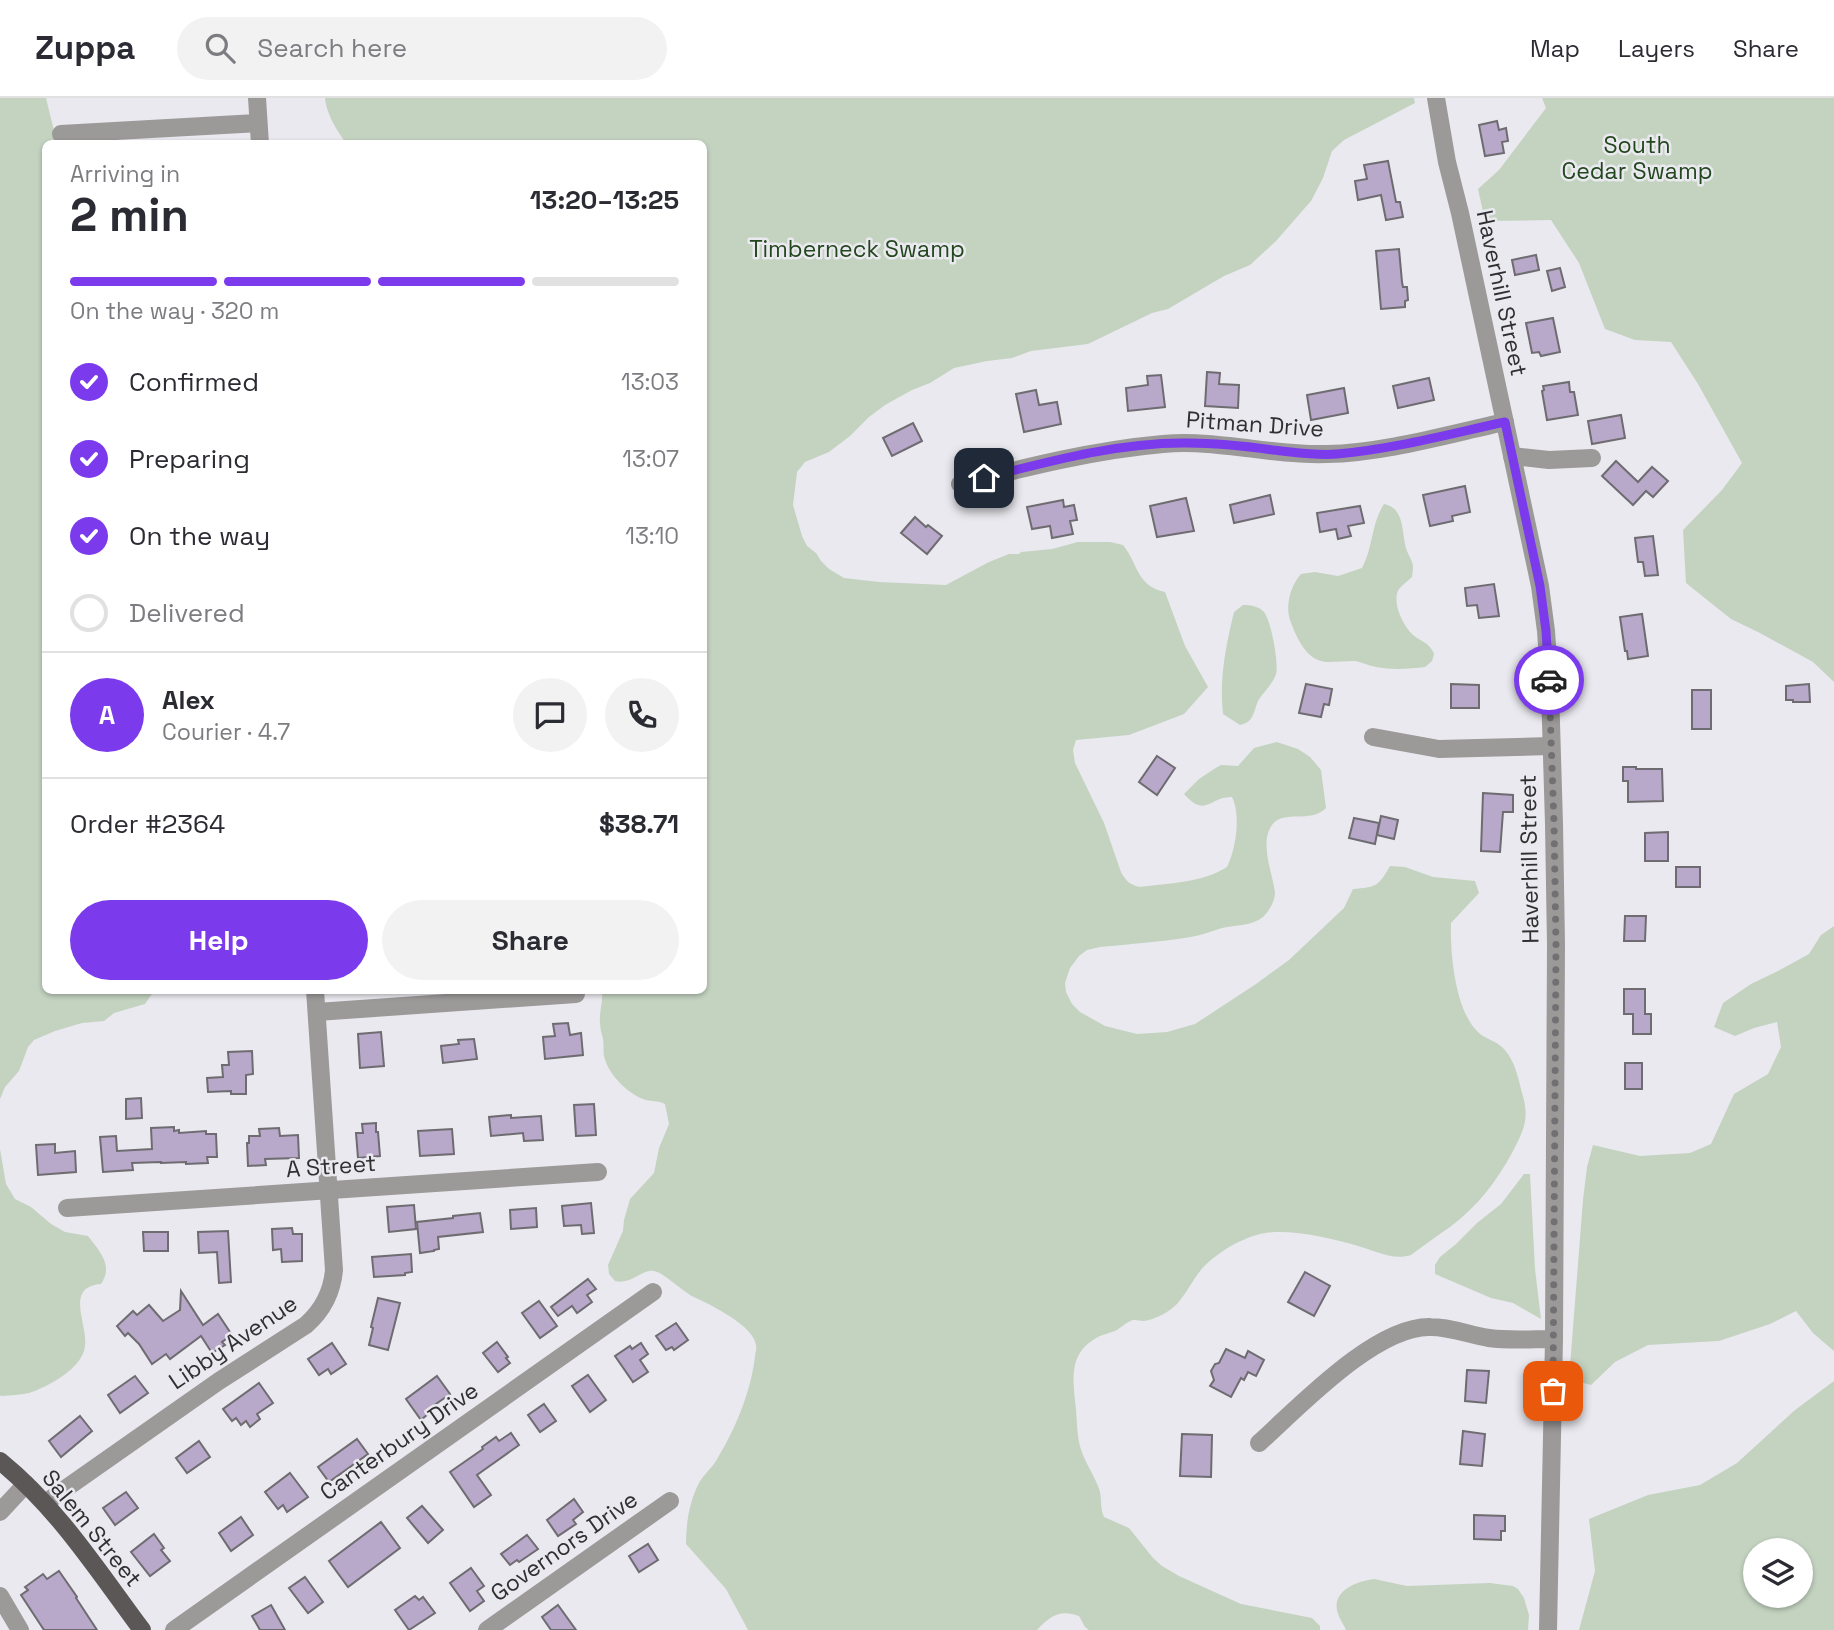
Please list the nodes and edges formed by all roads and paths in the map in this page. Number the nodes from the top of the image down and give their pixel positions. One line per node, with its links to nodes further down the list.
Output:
1 (257, 98): 3 (street)
2 (1436, 98): 6 (street, Haverhill Street)
3 (258, 123): 4 (street); 5 (street)
4 (61, 135)
5 (260, 140)
6 (1505, 422): 7 (street, Haverhill Street); 9 (street, Pitman Drive)
7 (1512, 456): 8 (street); 11 (street, Haverhill Street)
8 (1592, 458)
9 (960, 484)
10 (1373, 737): 11 (street)
11 (1551, 747): 19 (street, Haverhill Street)
12 (315, 994): 14 (street, Libby Avenue)
13 (576, 995): 14 (street)
14 (317, 1012): 16 (street, Libby Avenue)
15 (598, 1172): 16 (street, A Street)
16 (328, 1190): 17 (street, A Street); 24 (street, Libby Avenue)
17 (67, 1208)
18 (653, 1292): 29 (street, Canterbury Drive)
19 (1554, 1339): 20 (street); 31 (street, Haverhill Street)
20 (1259, 1443)
21 (0, 1461): 22 (main road, Salem Street)
22 (26, 1484): 24 (main road, Salem Street); 25 (street)
23 (670, 1501): 30 (street, Governors Drive)
24 (44, 1503): 28 (main road, Salem Street)
25 (0, 1512)
26 (0, 1596): 27 (street)
27 (20, 1630)
28 (142, 1630)
29 (174, 1630)
30 (487, 1630)
31 (1548, 1630)

